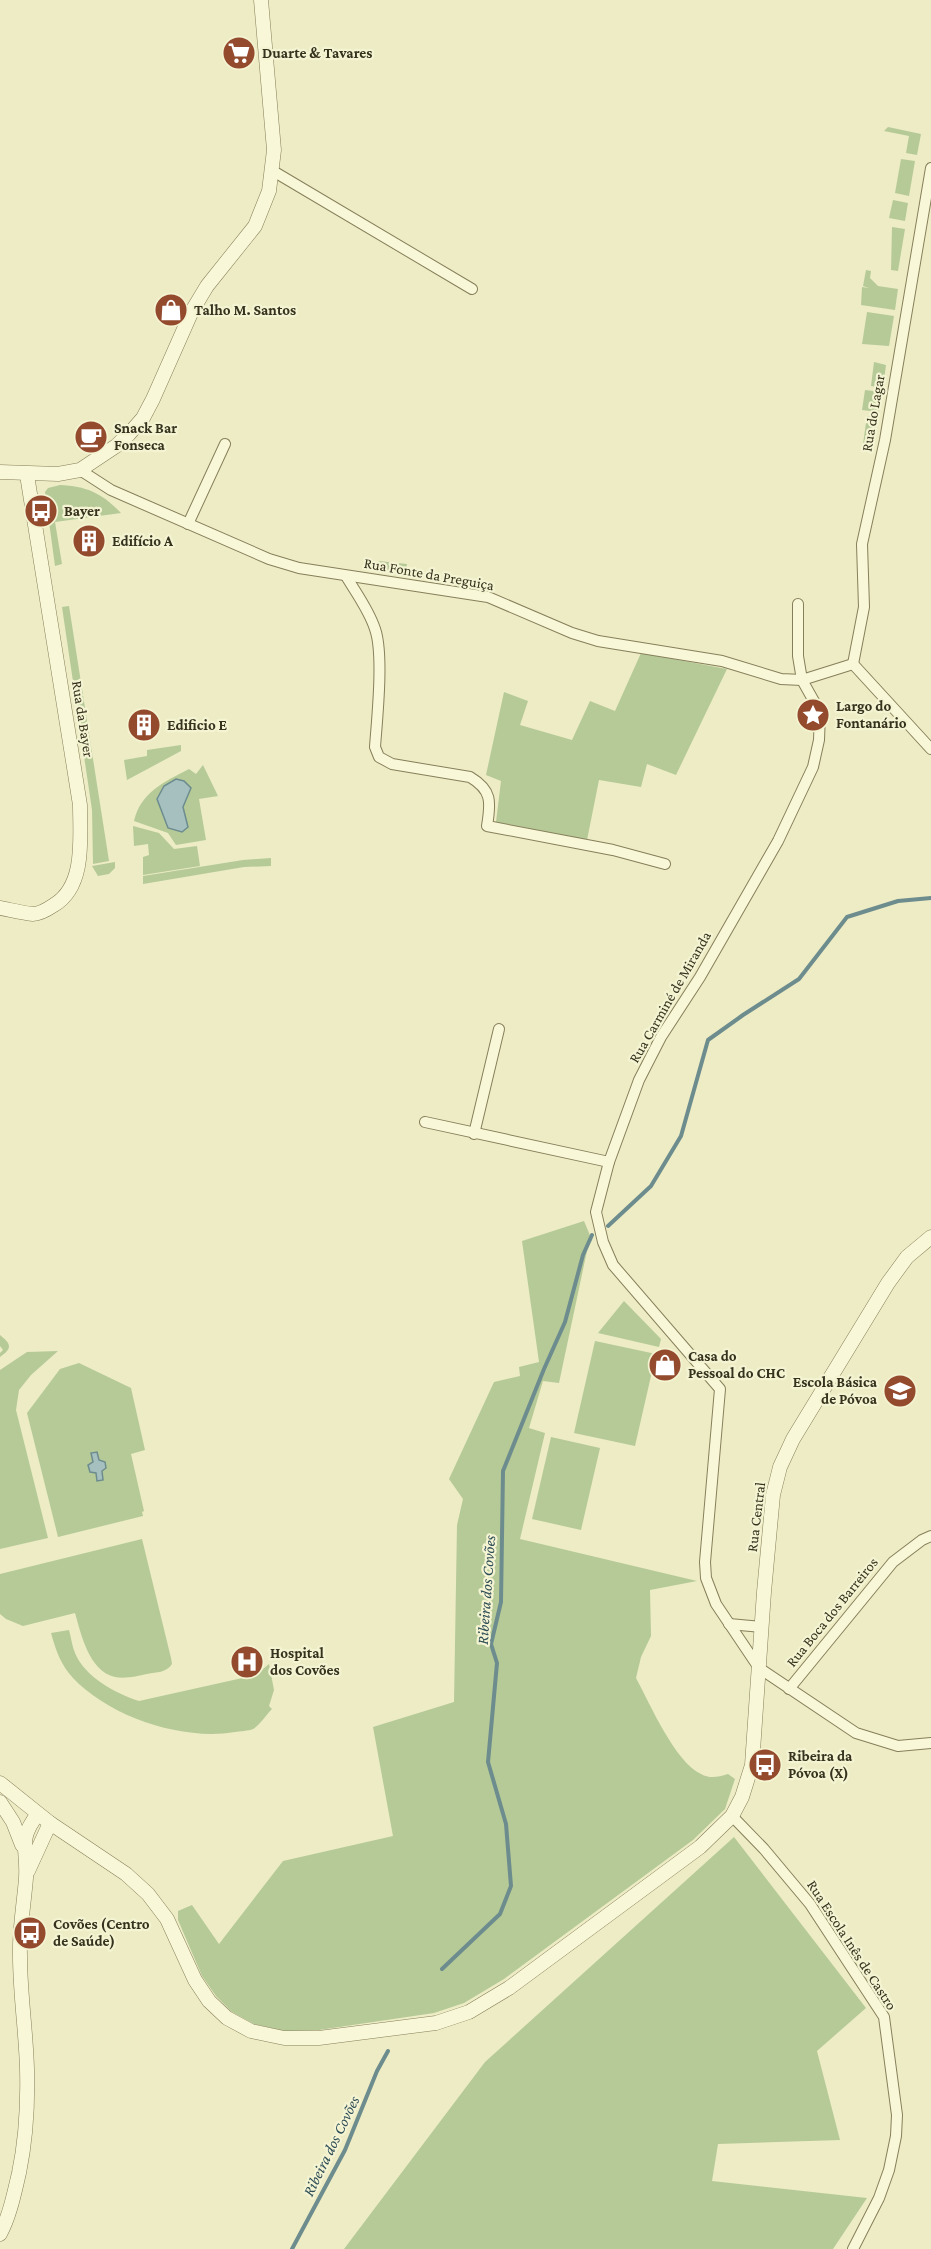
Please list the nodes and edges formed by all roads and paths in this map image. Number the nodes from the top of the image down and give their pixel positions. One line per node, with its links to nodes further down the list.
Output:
1 (261, 0): 3 (street)
2 (931, 168): 12 (street, Rua do Lagar)
3 (273, 171): 4 (street); 6 (street)
4 (472, 289)
5 (225, 444): 9 (street)
6 (80, 470): 8 (street); 9 (street, Rua Fonte da Preguiça)
7 (0, 472): 8 (street)
8 (27, 475): 16 (street, Rua da Bayer)
9 (188, 524): 10 (street, Rua Fonte da Preguiça)
10 (346, 576): 13 (street, Rua Fonte da Preguiça); 15 (street)
11 (798, 604): 13 (street)
12 (853, 664): 13 (street, Rua Fonte da Preguiça); 14 (street)
13 (802, 680): 20 (street, Rua Carminé de Miranda)
14 (931, 749)
15 (665, 864)
16 (0, 908)
17 (499, 1029): 19 (street)
18 (426, 1122): 19 (street)
19 (474, 1134): 20 (street)
20 (609, 1162): 23 (street, Rua Carminé de Miranda)
21 (931, 1237): 24 (street, Rua Central)
22 (931, 1536): 26 (street, Rua Boca dos Barreiros)
23 (729, 1624): 24 (street); 25 (street, Rua Carminé de Miranda)
24 (762, 1627): 25 (street, Rua Central)
25 (759, 1668): 26 (street); 31 (street, Rua Central)
26 (789, 1689): 27 (street)
27 (931, 1743)
28 (0, 1783): 30 (street)
29 (0, 1802): 33 (street)
30 (38, 1814): 32 (street); 33 (street)
31 (732, 1816): 32 (street); 36 (street, Rua Escola Inês de Castro)
32 (50, 1823): 34 (street)
33 (24, 1850): 34 (street)
34 (26, 1875): 35 (street)
35 (0, 2234)
36 (853, 2249)

